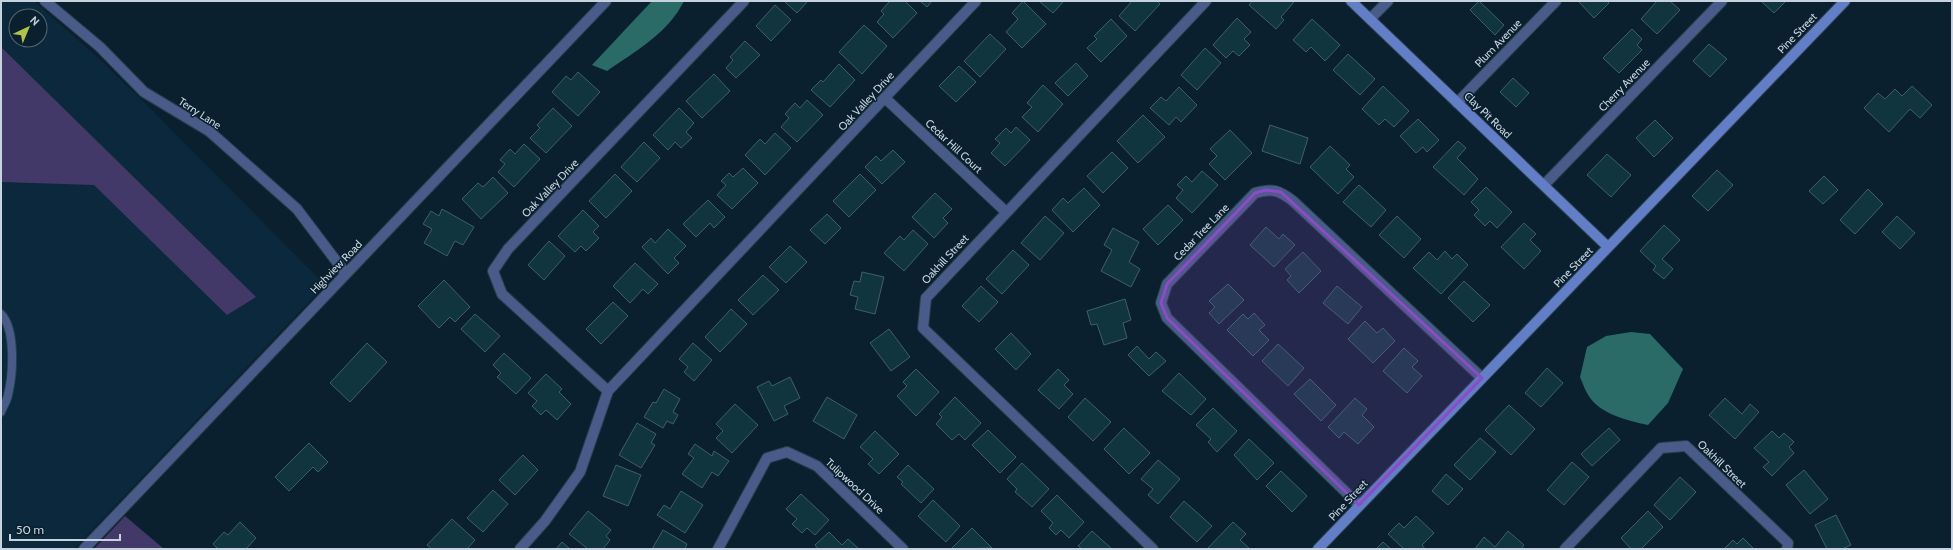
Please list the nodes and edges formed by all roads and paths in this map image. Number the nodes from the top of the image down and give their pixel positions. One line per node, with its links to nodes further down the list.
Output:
1 (45, 1): 17 (street, Terry Lane)
2 (606, 1): 17 (street, Highview Road)
3 (744, 1): 20 (street, Oak Valley Drive)
4 (976, 1): 12 (street, Oak Valley Drive)
5 (1206, 1): 15 (street, Oakhill Street)
6 (1351, 1): 11 (street, Clay Pit Road)
7 (1388, 1): 11 (street)
8 (1556, 1): 13 (street, Plum Avenue)
9 (1722, 1): 14 (street, Cherry Avenue)
10 (1845, 1): 16 (street, Pine Street)
11 (1370, 20): 13 (street, Clay Pit Road)
12 (885, 98): 15 (street, Cedar Hill Court); 20 (street, Oak Valley Drive)
13 (1457, 103): 14 (street, Clay Pit Road)
14 (1544, 185): 16 (street, Clay Pit Road)
15 (1006, 212): 27 (street, Oakhill Street)
16 (1608, 248): 19 (street, Pine Street)
17 (346, 274): 23 (street, Highview Road)
18 (1, 314): 21 (lane)
19 (1482, 378): 22 (street, Pine Street); 22 (street, Cedar Tree Lane)
20 (608, 390): 24 (street, Oak Valley Drive)
21 (1, 412)
22 (1359, 505): 28 (street, Pine Street)
23 (84, 549)
24 (520, 549)
25 (718, 549): 26 (street, Tulipwood Drive)
26 (903, 549)
27 (1153, 549)
28 (1318, 549)
29 (1565, 549): 30 (street, Oakhill Street)
30 (1787, 549)

